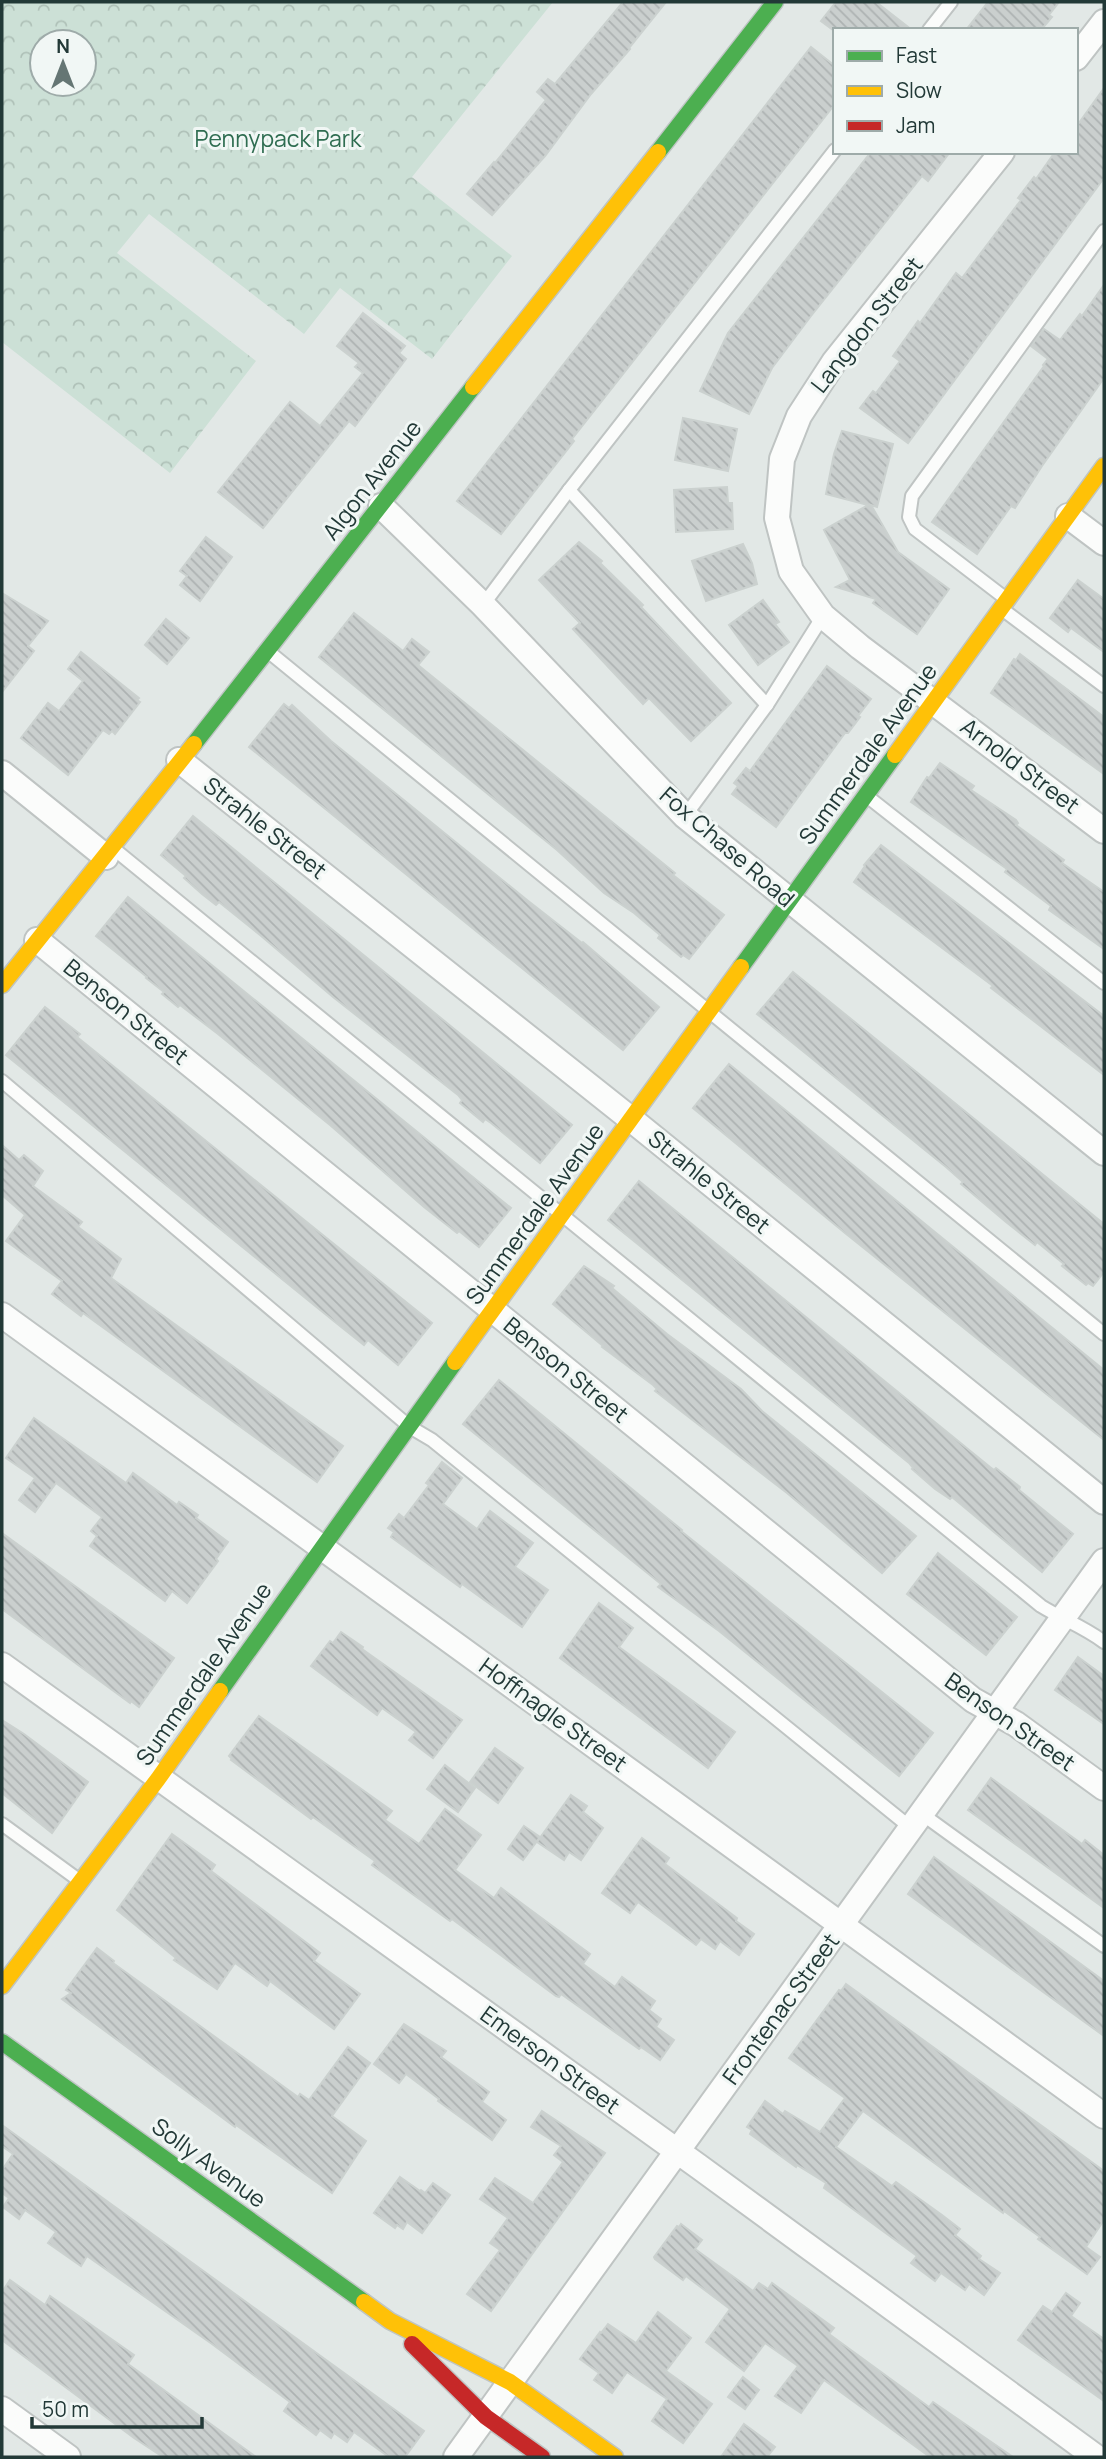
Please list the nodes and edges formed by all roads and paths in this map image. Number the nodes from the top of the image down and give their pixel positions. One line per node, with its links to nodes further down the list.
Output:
1 (775, 2): 11 (street, Algon Avenue)
2 (951, 2): 4 (lane)
3 (1104, 22): 5 (street)
4 (931, 28)
5 (1078, 55)
6 (833, 153): 10 (lane)
7 (1000, 154): 16 (street, Langdon Street)
8 (1104, 231): 15 (lane)
9 (1104, 466): 12 (street, Summerdale Avenue)
10 (569, 490): 14 (lane); 20 (lane)
11 (381, 506): 14 (street, Fox Chase Road); 17 (street, Algon Avenue)
12 (1068, 516): 13 (street); 15 (street, Summerdale Avenue)
13 (1104, 543)
14 (483, 605): 24 (street, Fox Chase Road)
15 (1005, 605): 18 (lane); 19 (street, Summerdale Avenue)
16 (823, 616): 19 (street, Langdon Street); 20 (lane)
17 (266, 649): 21 (street, Algon Avenue); 31 (lane)
18 (1104, 686)
19 (936, 702): 23 (street, Summerdale Avenue); 25 (street, Arnold Street)
20 (767, 705): 24 (lane)
21 (179, 760): 26 (street, Algon Avenue); 33 (street, Strahle Street)
22 (2, 774): 26 (street)
23 (867, 796): 27 (street, Summerdale Avenue); 29 (lane)
24 (685, 816): 27 (street, Fox Chase Road)
25 (1104, 831)
26 (109, 852): 28 (street, Algon Avenue); 35 (lane)
27 (789, 901): 31 (street, Summerdale Avenue); 34 (street, Fox Chase Road)
28 (37, 940): 30 (street, Algon Avenue); 36 (street, Benson Street)
29 (1104, 983)
30 (2, 985)
31 (710, 1014): 33 (street, Summerdale Avenue); 38 (lane)
32 (2, 1081): 39 (lane)
33 (632, 1120): 35 (street, Summerdale Avenue); 40 (street, Strahle Street)
34 (1104, 1153)
35 (562, 1217): 36 (street, Summerdale Avenue); 43 (lane)
36 (493, 1311): 39 (street, Summerdale Avenue); 46 (street, Benson Street)
37 (2, 1315): 41 (street, Hoffnagle Street)
38 (1104, 1334)
39 (410, 1427): 41 (street, Summerdale Avenue); 49 (lane)
40 (1104, 1502)
41 (321, 1547): 47 (street, Summerdale Avenue); 52 (street, Hoffnagle Street)
42 (1104, 1561): 43 (street, Frontenac Street)
43 (1062, 1619): 44 (lane); 46 (street, Frontenac Street)
44 (1104, 1642)
45 (2, 1665): 47 (street, Emerson Street)
46 (995, 1713): 48 (street, Benson Street); 49 (street, Frontenac Street)
47 (158, 1779): 51 (street, Summerdale Avenue); 57 (street, Emerson Street)
48 (1104, 1788)
49 (917, 1821): 52 (street, Frontenac Street); 53 (lane)
50 (2, 1824): 51 (lane)
51 (80, 1881): 54 (street, Summerdale Avenue)
52 (842, 1924): 56 (street, Hoffnagle Street); 57 (street, Frontenac Street)
53 (1104, 1946)
54 (2, 1986)
55 (2, 2042): 58 (street, Solly Avenue)
56 (1104, 2116)
57 (678, 2151): 59 (street, Frontenac Street); 66 (street, Emerson Street)
58 (390, 2321): 59 (street, Solly Avenue); 61 (street, Solly Avenue)
59 (510, 2382): 61 (street, Frontenac Street); 65 (street, Solly Avenue)
60 (2, 2409): 62 (street)
61 (486, 2417): 63 (street, Frontenac Street); 64 (street, Solly Avenue)
62 (68, 2457)
63 (456, 2457)
64 (542, 2457)
65 (615, 2457)
66 (1096, 2457)

